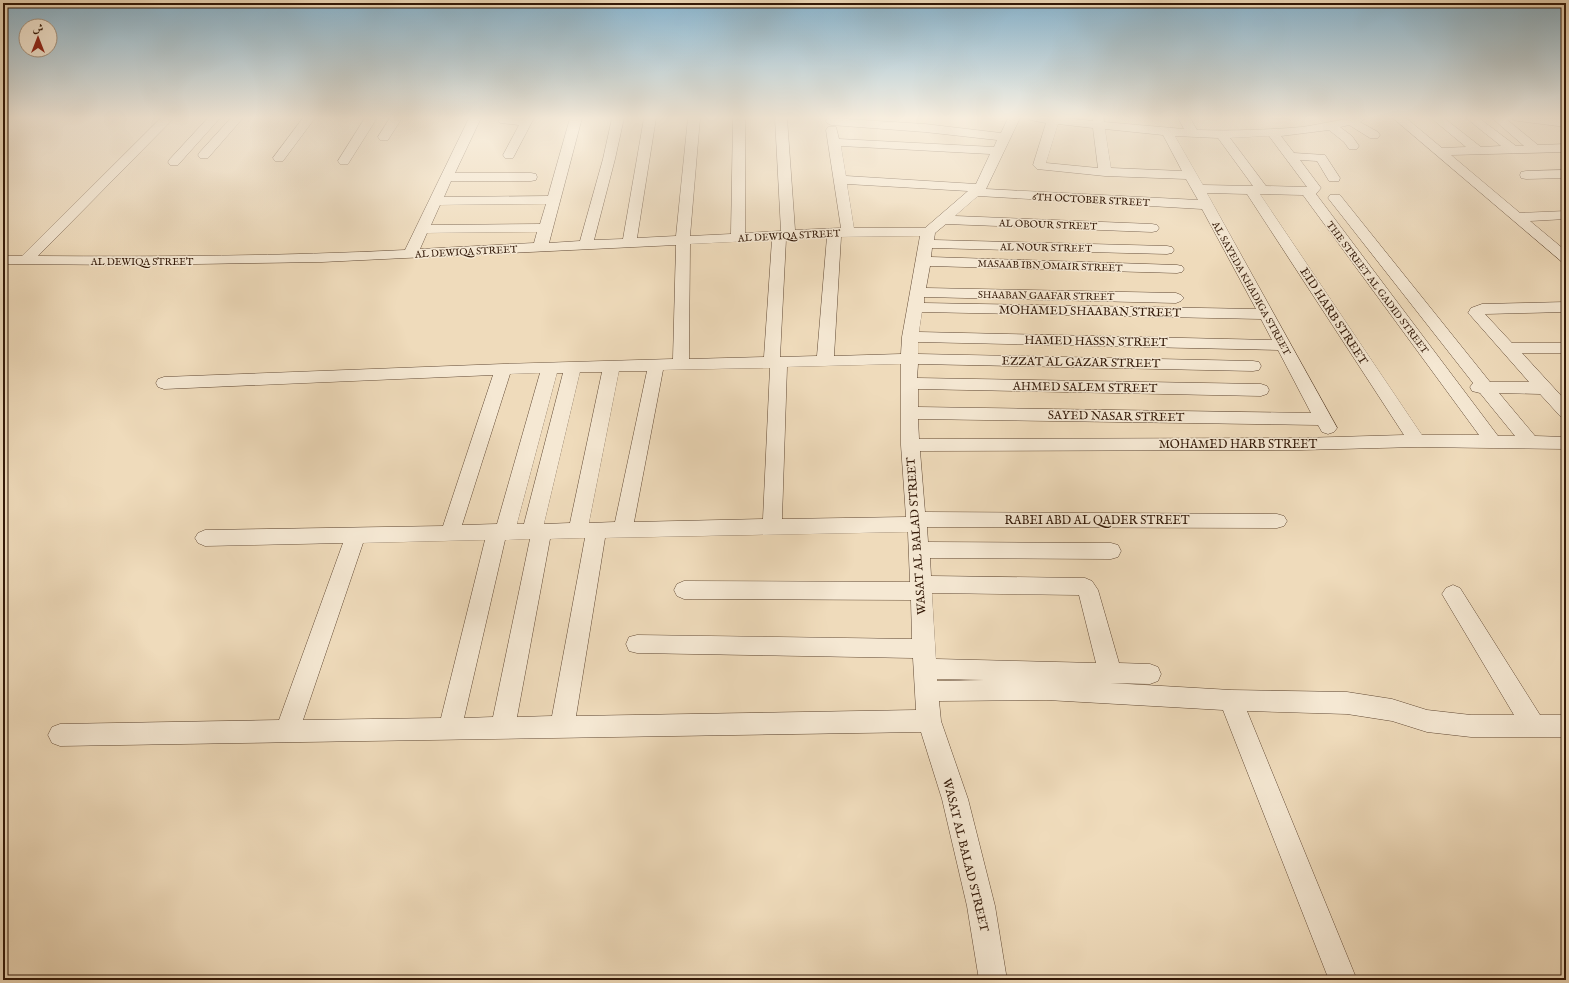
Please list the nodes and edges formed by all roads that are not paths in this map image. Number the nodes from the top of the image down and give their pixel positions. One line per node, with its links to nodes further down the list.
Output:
1 (122, 164): 54 (street)
2 (453, 164): 22 (street)
3 (563, 164): 31 (street)
4 (608, 164): 47 (street)
5 (642, 164): 44 (street)
6 (690, 164): 43 (street)
7 (739, 164): 42 (street)
8 (782, 164): 41 (street)
9 (837, 164): 25 (street)
10 (989, 164): 27 (street)
11 (1040, 164): 18 (street)
12 (1104, 164): 18 (street)
13 (1185, 164): 20 (street, AL SAYEDA KHADIGA STREET)
14 (1240, 164): 28 (street, EID HARB STREET)
15 (1296, 164): 29 (street, THE STREET AL GADID STREET)
16 (1325, 164): 24 (street)
17 (1453, 164): 35 (street)
18 (1105, 172): 20 (street)
19 (1566, 174): 21 (street)
20 (1191, 175): 26 (street, AL SAYEDA KHADIGA STREET)
21 (1526, 175)
22 (447, 177): 23 (street); 32 (street)
23 (531, 177)
24 (1334, 178)
25 (840, 180): 27 (street, 6TH OCTOBER STREET); 40 (street)
26 (1198, 189): 28 (street); 33 (street, AL SAYEDA KHADIGA STREET)
27 (978, 190): 33 (street, 6TH OCTOBER STREET); 36 (street)
28 (1257, 190): 29 (street); 85 (street, EID HARB STREET)
29 (1310, 191): 76 (street, THE STREET AL GADID STREET)
30 (1335, 198): 77 (street)
31 (553, 200): 32 (street); 37 (street)
32 (435, 201): 39 (street)
33 (1207, 206): 59 (street, AL SAYEDA KHADIGA STREET)
34 (1566, 216): 35 (street)
35 (1517, 217): 45 (street)
36 (944, 220): 38 (street, AL OBOUR STREET); 48 (street)
37 (545, 228): 39 (street); 49 (street)
38 (1152, 228)
39 (422, 229): 51 (street)
40 (841, 232): 41 (street, AL DEWIQA STREET); 48 (street, AL DEWIQA STREET); 66 (street)
41 (783, 235): 42 (street, AL DEWIQA STREET); 65 (street)
42 (738, 237): 43 (street, AL DEWIQA STREET)
43 (684, 240): 44 (street, AL DEWIQA STREET); 67 (street)
44 (629, 243): 47 (street, AL DEWIQA STREET)
45 (1549, 243): 46 (street); 52 (street)
46 (1566, 243)
47 (586, 245): 49 (street, AL DEWIQA STREET)
48 (925, 246): 50 (street, AL NOUR STREET); 55 (street, MASAAB IBN OMAIR STREET); 57 (street, WASAT AL BALAD STREET)
49 (540, 248): 51 (street, AL DEWIQA STREET)
50 (1167, 250)
51 (410, 254): 54 (street, AL DEWIQA STREET)
52 (1566, 258)
53 (3, 260): 54 (street, AL DEWIQA STREET)
54 (25, 260)
55 (1178, 269)
56 (1176, 298): 57 (street, SHAABAN GAAFAR STREET)
57 (916, 300): 59 (street, MOHAMED SHAABAN STREET); 60 (street, WASAT AL BALAD STREET)
58 (1566, 307): 62 (street)
59 (1266, 314): 61 (street, AL SAYEDA KHADIGA STREET)
60 (910, 337): 61 (street, HAMED HASSN STREET); 64 (street, WASAT AL BALAD STREET)
61 (1283, 345): 84 (street, AL SAYEDA KHADIGA STREET)
62 (1508, 348): 63 (street); 79 (street)
63 (1566, 348)
64 (909, 359): 66 (street, EZZAT AL GAZAR STREET); 70 (street, EZZAT AL GAZAR STREET); 75 (street, WASAT AL BALAD STREET)
65 (776, 362): 66 (street, EZZAT AL GAZAR STREET); 67 (street, EZZAT AL GAZAR STREET); 93 (street)
66 (825, 362)
67 (681, 364): 68 (street, EZZAT AL GAZAR STREET)
68 (656, 365): 69 (street, EZZAT AL GAZAR STREET); 94 (street)
69 (612, 366): 71 (street, EZZAT AL GAZAR STREET); 95 (street)
70 (1253, 366)
71 (573, 367): 72 (street, EZZAT AL GAZAR STREET); 97 (street)
72 (550, 368): 73 (street, EZZAT AL GAZAR STREET); 96 (street)
73 (503, 369): 74 (street, EZZAT AL GAZAR STREET); 98 (street)
74 (164, 383)
75 (909, 383): 78 (street, AHMED SALEM STREET); 82 (street, WASAT AL BALAD STREET)
76 (1452, 387): 77 (street); 86 (street, THE STREET AL GADID STREET)
77 (1485, 387): 79 (street); 87 (street)
78 (1108, 388): 80 (street, AHMED SALEM STREET); 83 (street)
79 (1544, 388): 81 (street)
80 (1261, 390)
81 (1566, 412)
82 (910, 414): 83 (street, SAYED NASAR STREET); 90 (street, WASAT AL BALAD STREET)
83 (1118, 416): 84 (street, SAYED NASAR STREET)
84 (1322, 419): 89 (street, AL SAYEDA KHADIGA STREET)
85 (1417, 441): 86 (street, MOHAMED HARB STREET); 89 (street, MOHAMED HARB STREET)
86 (1494, 442): 87 (street, MOHAMED HARB STREET)
87 (1531, 443): 88 (street, MOHAMED HARB STREET)
88 (1566, 443)
89 (1336, 444): 90 (street, MOHAMED HARB STREET)
90 (910, 445): 92 (street, WASAT AL BALAD STREET)
91 (1277, 521): 92 (street, RABEI ABD AL QADER STREET)
92 (917, 522): 93 (street, RABEI ABD AL QADER STREET); 101 (street, WASAT AL BALAD STREET)
93 (772, 527): 94 (street, RABEI ABD AL QADER STREET)
94 (622, 530): 95 (street, RABEI ABD AL QADER STREET)
95 (587, 531): 97 (street, RABEI ABD AL QADER STREET); 115 (street)
96 (501, 532): 97 (street, RABEI ABD AL QADER STREET); 98 (street, RABEI ABD AL QADER STREET); 117 (street)
97 (537, 532): 116 (street)
98 (450, 533): 99 (street, RABEI ABD AL QADER STREET)
99 (356, 535): 100 (street, RABEI ABD AL QADER STREET); 118 (street)
100 (205, 538)
101 (919, 550): 102 (street); 103 (street, WASAT AL BALAD STREET)
102 (1111, 551)
103 (921, 587): 104 (street); 107 (street, WASAT AL BALAD STREET); 108 (street)
104 (684, 590)
105 (1453, 594): 113 (street)
106 (637, 644): 107 (street)
107 (924, 659): 108 (street); 110 (street, WASAT AL BALAD STREET)
108 (1110, 673): 109 (street)
109 (1150, 674)
110 (926, 691): 111 (street); 112 (street, WASAT AL BALAD STREET)
111 (1231, 700): 113 (street); 121 (street)
112 (929, 720): 115 (street); 120 (street, WASAT AL BALAD STREET)
113 (1534, 726): 114 (street)
114 (1566, 726)
115 (562, 727): 116 (street)
116 (503, 728): 117 (street)
117 (450, 729): 118 (street)
118 (287, 732): 119 (street)
119 (60, 735)
120 (993, 980)
121 (1343, 980)

